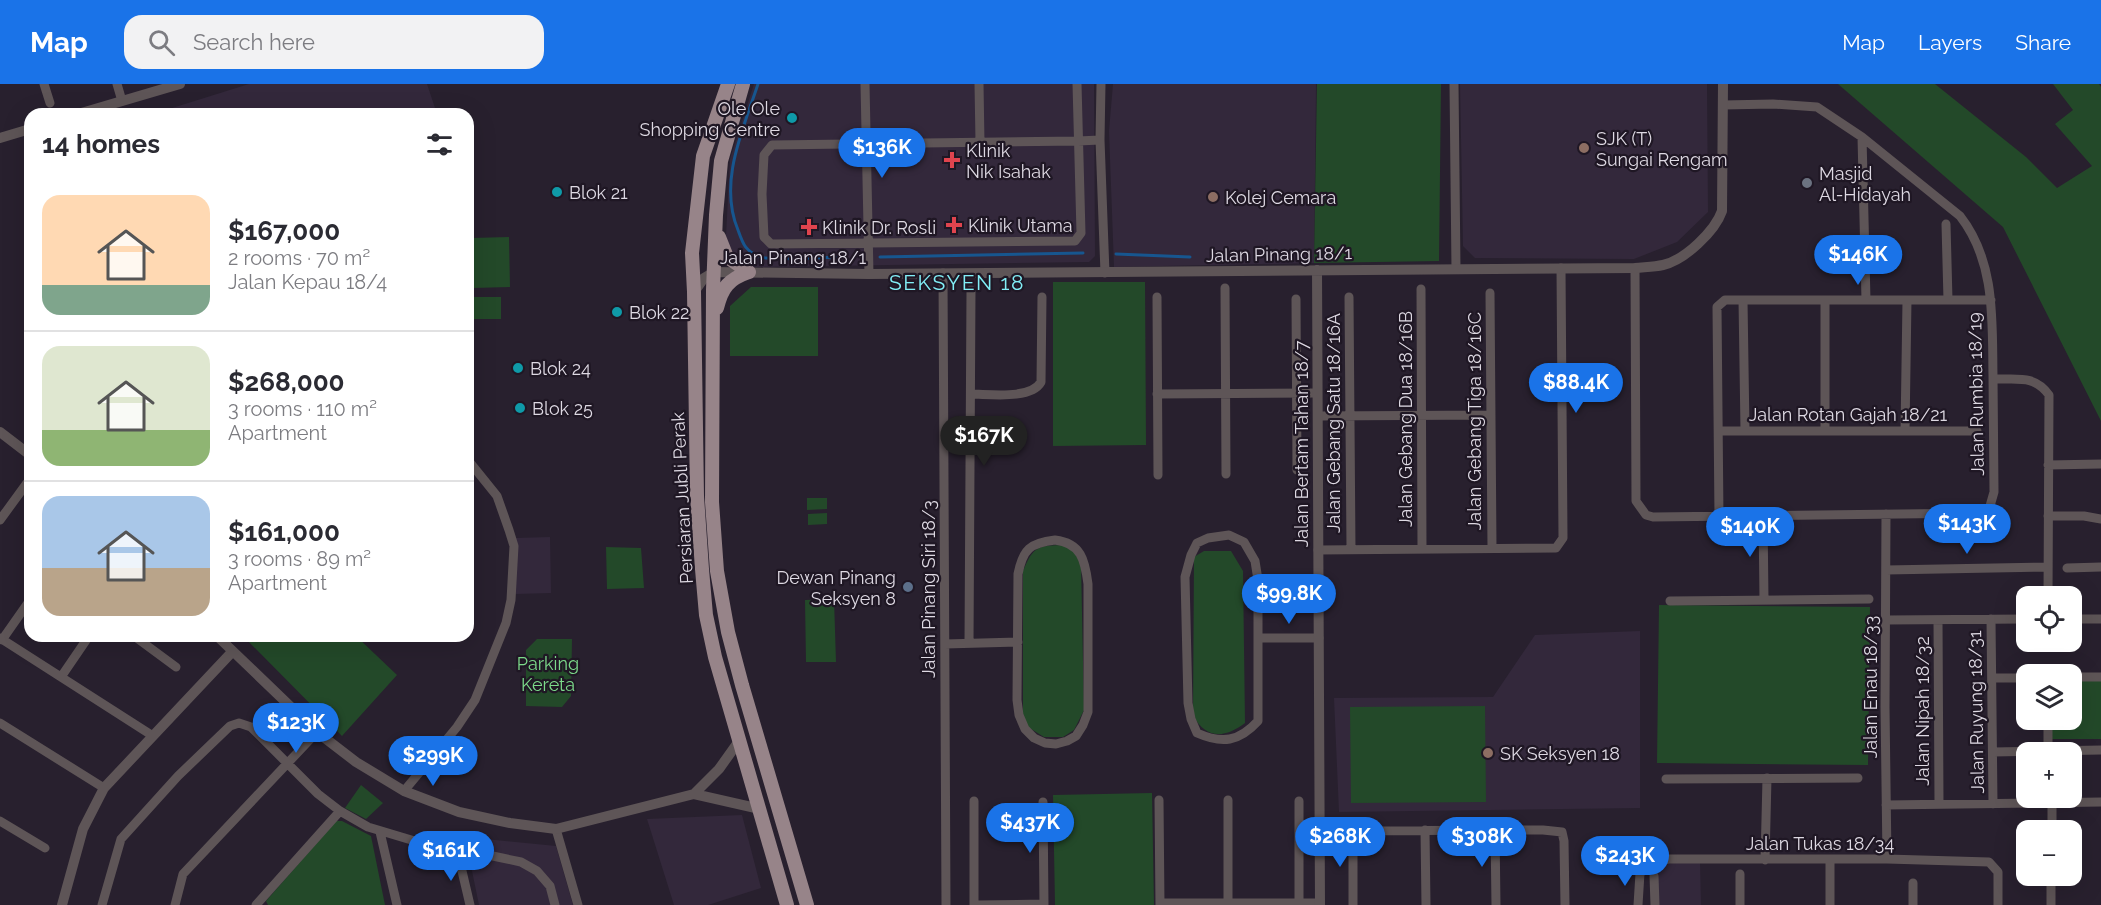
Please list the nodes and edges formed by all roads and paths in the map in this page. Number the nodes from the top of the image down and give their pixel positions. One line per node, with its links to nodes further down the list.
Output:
1 (44, 84): 13 (street)
2 (117, 84): 12 (street)
3 (180, 84): 12 (street)
4 (728, 84): 38 (main road, Persiaran Jubli Perak)
5 (744, 84): 23 (main road, Persiaran Jubli Perak)
6 (865, 84): 22 (street)
7 (979, 84): 21 (street)
8 (1077, 84): 20 (street)
9 (1101, 84): 19 (street)
10 (1454, 84): 28 (street)
11 (1723, 84): 14 (street, Jalan Pinang 18/1)
12 (122, 100): 15 (street)
13 (50, 102)
14 (1723, 105): 17 (street, Jalan Rumbia 18/19); 27 (street, Jalan Pinang 18/1)
15 (97, 108)
16 (24, 131): 18 (street)
17 (1862, 137): 46 (street); 49 (street, Jalan Rumbia 18/19)
18 (0, 138)
19 (1100, 140): 20 (street); 33 (street)
20 (1078, 141): 21 (street); 25 (street)
21 (980, 142): 22 (street)
22 (868, 143): 25 (street); 25 (street)
23 (716, 215): 30 (main road); 31 (main road, Persiaran Jubli Perak)
24 (1946, 224): 48 (street)
25 (869, 243): 34 (street)
26 (1561, 268): 27 (street, Jalan Pinang 18/1); 28 (street, Jalan Pinang 18/1); 81 (street)
27 (1635, 268): 76 (street, Jalan Rumbia 18/19)
28 (1456, 269): 29 (street, Jalan Pinang 18/1)
29 (1317, 270): 33 (street, Jalan Pinang 18/1); 54 (street, Jalan Bertam Tahan 18/7)
30 (749, 272): 31 (street, Jalan Pinang 18/1); 34 (street, Jalan Pinang 18/1); 50 (main road)
31 (714, 273): 38 (street, Jalan Pinang 18/1); 50 (main road, Persiaran Jubli Perak)
32 (942, 273): 33 (street, Jalan Pinang 18/1); 34 (street, Jalan Pinang 18/1); 108 (street, Jalan Pinang Siri 18/3)
33 (1105, 273)
34 (870, 274)
35 (1225, 288): 52 (street)
36 (1421, 289): 57 (street, Jalan Gebang Dua 18/16B)
37 (971, 290): 55 (street)
38 (694, 292): 119 (main road, Persiaran Jubli Perak)
39 (1490, 294): 58 (street, Jalan Gebang Tiga 18/16C)
40 (1042, 297): 55 (street)
41 (1157, 297): 56 (street)
42 (1349, 297): 60 (street, Jalan Gebang Satu 18/16A)
43 (1296, 299): 53 (street)
44 (1743, 300): 45 (street); 61 (street); 62 (street)
45 (1825, 300): 46 (street); 63 (street)
46 (1866, 300): 47 (street)
47 (1906, 300): 48 (street); 64 (street)
48 (1948, 300): 49 (street)
49 (1991, 300): 51 (street, Jalan Rumbia 18/19)
50 (713, 328): 173 (main road, Persiaran Jubli Perak)
51 (1993, 379): 69 (street); 75 (street, Jalan Rumbia 18/19)
52 (1226, 393): 53 (street); 56 (street); 72 (street)
53 (1297, 393): 54 (street); 71 (street)
54 (1317, 393): 59 (street, Jalan Bertam Tahan 18/7)
55 (971, 394): 107 (street)
56 (1157, 394): 73 (street)
57 (1422, 415): 58 (street); 60 (street); 84 (street, Jalan Gebang Dua 18/16B)
58 (1491, 415): 81 (street, Jalan Gebang Tiga 18/16C)
59 (1318, 416): 60 (street); 82 (street, Jalan Bertam Tahan 18/7)
60 (1350, 416): 83 (street, Jalan Gebang Satu 18/16A)
61 (1719, 431): 62 (street, Jalan Rotan Gajah 18/21); 76 (street)
62 (1745, 431): 63 (street, Jalan Rotan Gajah 18/21)
63 (1825, 431): 64 (street, Jalan Rotan Gajah 18/21)
64 (1905, 431): 65 (street, Jalan Rotan Gajah 18/21)
65 (1977, 431)
66 (0, 432): 67 (street)
67 (24, 450)
68 (2101, 464): 69 (street)
69 (2048, 465): 78 (street)
70 (474, 467): 129 (street)
71 (1297, 470)
72 (1226, 474)
73 (1158, 475)
74 (24, 487): 80 (street)
75 (1886, 514): 77 (street, Jalan Rumbia 18/19); 88 (street, Jalan Enau 18/33)
76 (1719, 516): 77 (street, Jalan Rumbia 18/19)
77 (1763, 516): 91 (street)
78 (2048, 516): 79 (street); 85 (street)
79 (2101, 519)
80 (0, 520)
81 (1492, 548): 84 (street)
82 (1318, 549): 83 (street); 101 (street, Jalan Bertam Tahan 18/7)
83 (1351, 549): 84 (street)
84 (1422, 549)
85 (2048, 567): 88 (street); 89 (street)
86 (2101, 567): 87 (street)
87 (2067, 568)
88 (1886, 570): 98 (street, Jalan Enau 18/33)
89 (2048, 586)
90 (1869, 599): 91 (street)
91 (1764, 600): 92 (street)
92 (1670, 601)
93 (24, 608): 102 (street)
94 (1991, 619): 95 (street); 99 (street); 114 (street, Jalan Ruyung 18/31)
95 (2016, 619)
96 (2082, 619): 97 (street)
97 (2101, 619)
98 (1886, 620): 99 (street); 141 (street, Jalan Enau 18/33)
99 (1938, 620): 138 (street, Jalan Nipah 18/32)
100 (1259, 638): 100 (street); 101 (street)
101 (1319, 638): 149 (street, Jalan Bertam Tahan 18/7)
102 (1, 639): 111 (street)
103 (85, 642): 111 (street)
104 (142, 642): 110 (street)
105 (223, 642): 109 (street)
106 (1018, 642): 106 (street); 107 (street)
107 (969, 643): 108 (street)
108 (945, 644): 174 (street, Jalan Pinang Siri 18/3)
109 (232, 652): 117 (street); 118 (street)
110 (176, 667)
111 (61, 677): 118 (street)
112 (2082, 677): 113 (street)
113 (2101, 677)
114 (1992, 678): 115 (street); 122 (street, Jalan Ruyung 18/31)
115 (2016, 678)
116 (0, 723): 128 (street)
117 (317, 732): 124 (street); 129 (street)
118 (153, 736): 128 (street)
119 (739, 741): 130 (street); 142 (main road, Persiaran Jubli Perak)
120 (2082, 750): 121 (street)
121 (2101, 750)
122 (1993, 752): 123 (street); 139 (street, Jalan Ruyung 18/31)
123 (2016, 752)
124 (286, 764): 143 (street); 165 (street); 166 (street)
125 (1767, 778): 126 (street); 127 (street); 153 (street)
126 (1858, 778)
127 (1666, 779)
128 (104, 788): 164 (street)
129 (404, 791): 145 (street)
130 (694, 794): 142 (street); 145 (street)
131 (1160, 800): 160 (street)
132 (1228, 800): 161 (street)
133 (974, 801): 175 (street)
134 (1299, 801): 162 (street)
135 (1043, 802): 176 (street)
136 (2082, 802): 137 (street)
137 (2101, 802)
138 (1939, 803): 139 (street); 141 (street)
139 (1993, 804): 140 (street)
140 (2016, 804)
141 (1886, 805): 155 (street, Jalan Enau 18/33)
142 (760, 809): 172 (main road, Persiaran Jubli Perak)
143 (340, 811): 150 (street); 167 (street)
144 (0, 821): 151 (street)
145 (556, 829): 171 (street)
146 (1353, 830): 147 (street); 149 (street); 177 (street)
147 (1425, 830): 148 (street); 178 (street)
148 (1495, 830): 179 (street); 180 (street)
149 (1320, 831): 163 (street, Jalan Bertam Tahan 18/7)
150 (380, 832): 152 (street); 168 (street)
151 (45, 848)
152 (458, 854): 169 (street); 170 (street)
153 (1765, 860): 154 (street, Jalan Tukas 18/34); 181 (street, Jalan Tukas 18/34)
154 (1830, 860): 155 (street, Jalan Tukas 18/34); 184 (street)
155 (1887, 860): 186 (street, Jalan Tukas 18/34)
156 (1740, 874): 183 (street)
157 (1654, 876): 182 (street)
158 (1913, 883): 185 (street)
159 (2051, 886): 187 (street)
160 (1160, 904): 161 (street)
161 (1228, 904): 162 (street)
162 (1299, 904): 163 (street)
163 (1320, 904)
164 (62, 905)
165 (102, 905)
166 (175, 905)
167 (256, 905)
168 (397, 905)
169 (470, 905)
170 (555, 905)
171 (578, 905)
172 (787, 905)
173 (807, 905)
174 (946, 905)
175 (976, 905): 176 (street)
176 (1044, 905)
177 (1353, 905)
178 (1426, 905)
179 (1496, 905)
180 (1565, 905)
181 (1638, 905)
182 (1655, 905)
183 (1740, 905)
184 (1830, 905)
185 (1913, 905)
186 (1998, 905)
187 (2051, 905)

